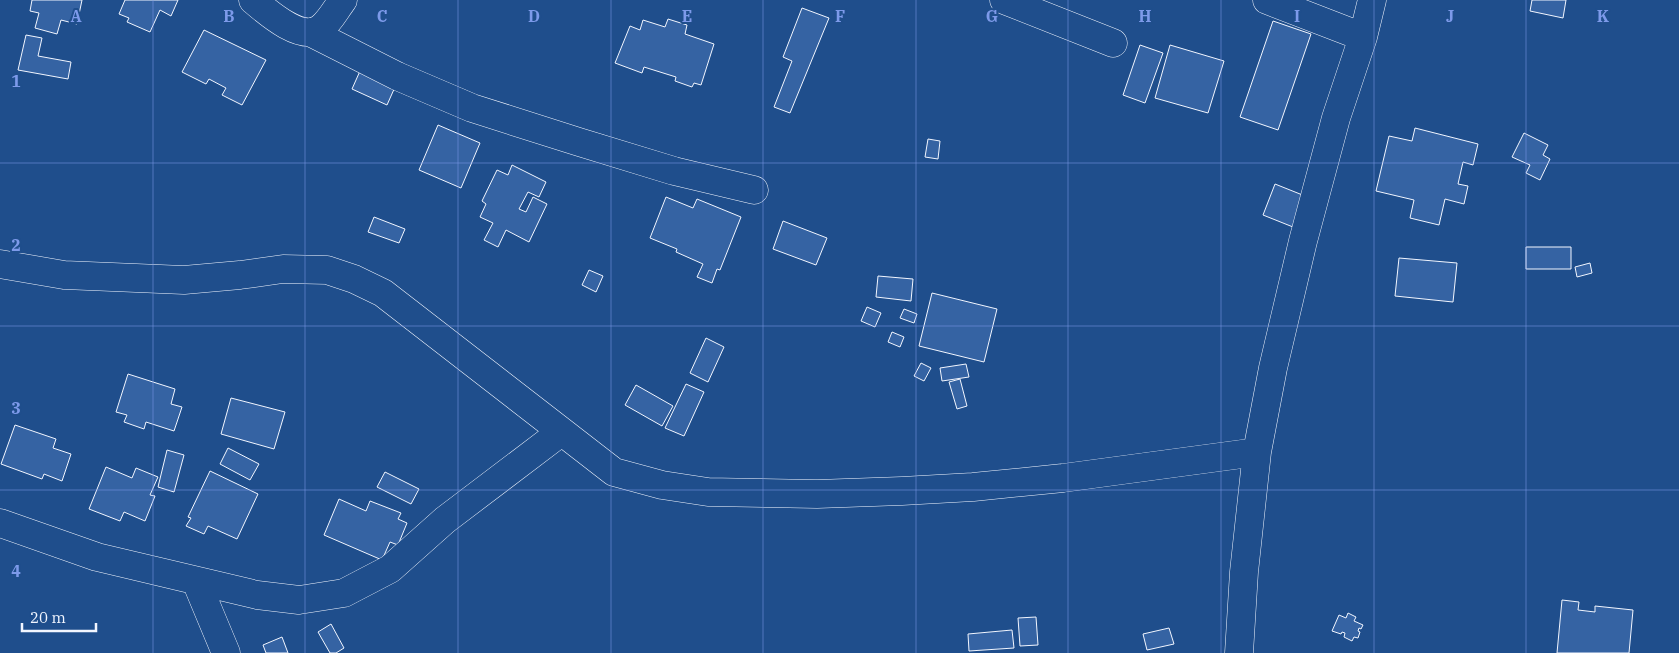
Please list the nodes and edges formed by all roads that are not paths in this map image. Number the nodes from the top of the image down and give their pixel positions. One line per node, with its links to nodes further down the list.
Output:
1 (254, 0): 6 (street)
2 (343, 0): 6 (street)
3 (1004, 0): 8 (street)
4 (1266, 0): 7 (street)
5 (1372, 0): 7 (street)
6 (310, 32): 9 (street)
7 (1362, 37): 12 (street)
8 (1113, 43)
9 (754, 190)
10 (0, 264): 11 (street)
11 (561, 432): 12 (street); 14 (street)
12 (1257, 452): 16 (street)
13 (0, 523): 14 (street)
14 (196, 581): 15 (street)
15 (226, 653)
16 (1239, 653)

